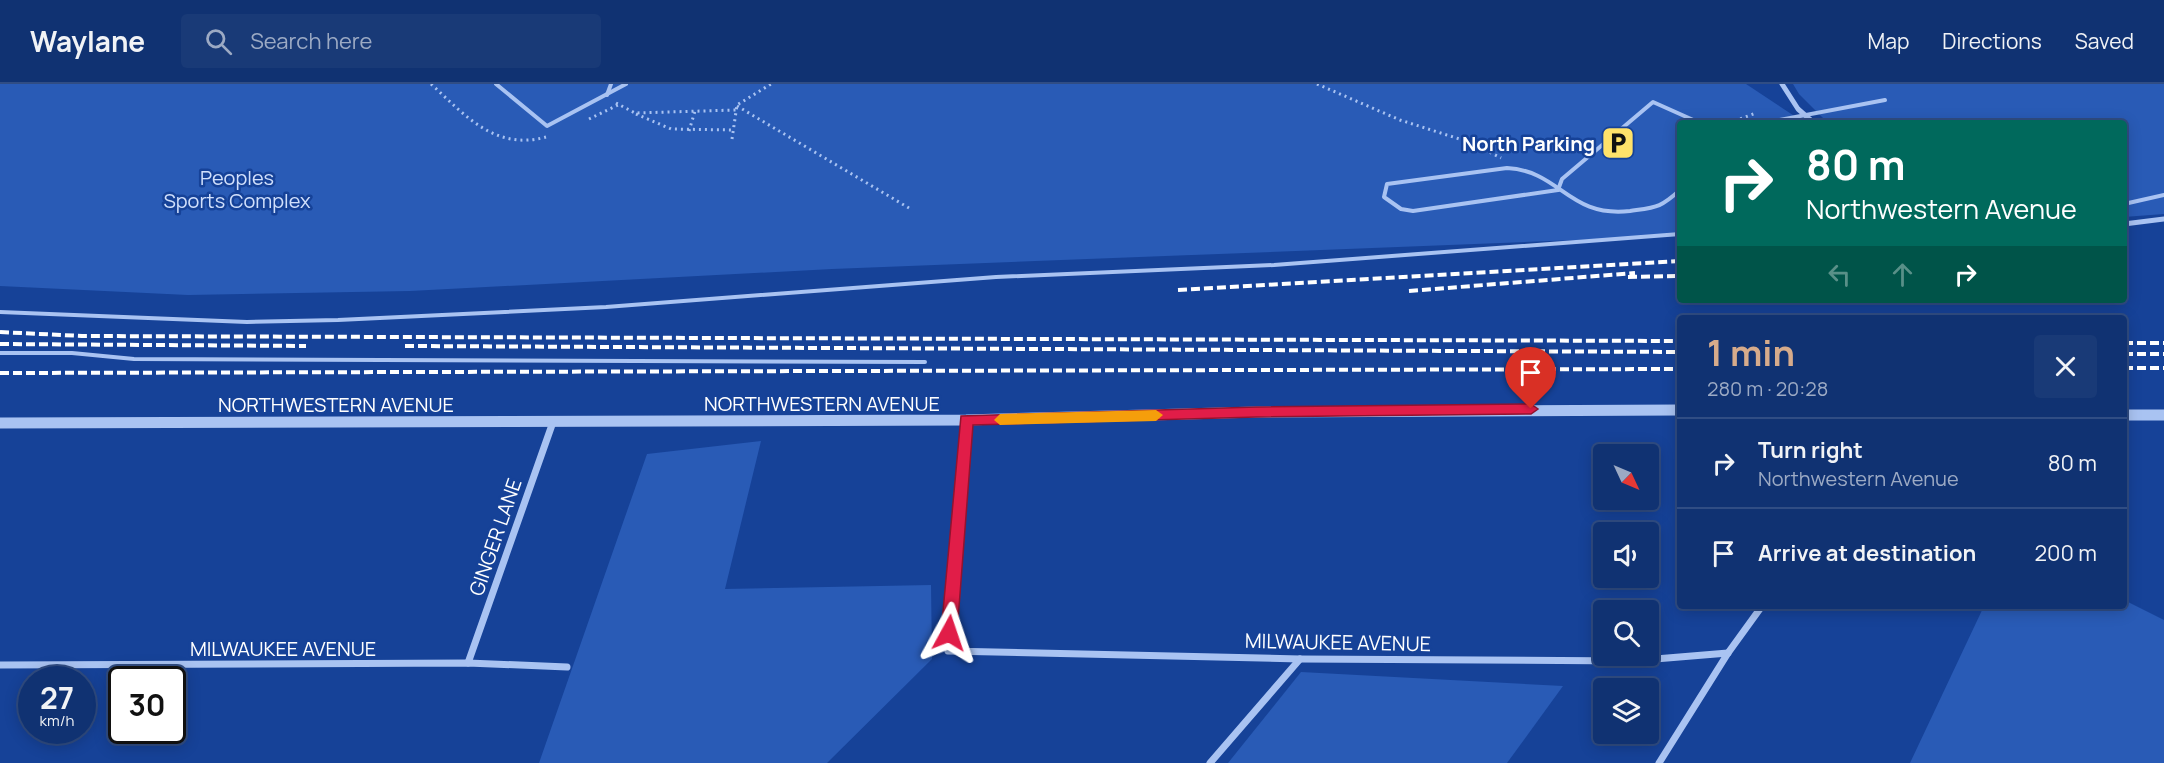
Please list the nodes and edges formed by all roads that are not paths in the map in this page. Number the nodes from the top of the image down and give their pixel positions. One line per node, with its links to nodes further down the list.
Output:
1 (496, 84): 5 (lane)
2 (611, 84): 5 (lane)
3 (626, 84): 5 (lane)
4 (1782, 84): 7 (street)
5 (605, 97)
6 (1885, 100): 7 (lane)
7 (1803, 114): 9 (lane); 10 (street)
8 (1693, 120): 11 (lane)
9 (1776, 120)
10 (1810, 120)
11 (1558, 190): 11 (lane); 12 (lane)
12 (1677, 193)
13 (2164, 195): 14 (lane)
14 (2127, 203)
15 (2164, 219): 16 (street)
16 (2127, 224)
17 (1677, 234): 18 (lane)
18 (0, 312)
19 (0, 353): 20 (lane)
20 (925, 362)
21 (1677, 410): 24 (street, NORTHWESTERN AVENUE)
22 (2127, 415): 23 (street)
23 (2164, 415)
24 (966, 420): 25 (street, NORTHWESTERN AVENUE); 29 (street, MILWAUKEE AVENUE)
25 (553, 422): 26 (street, NORTHWESTERN AVENUE); 30 (street, GINGER LANE)
26 (0, 423)
27 (1760, 609): 28 (street)
28 (1728, 653): 29 (street, MILWAUKEE AVENUE); 34 (street)
29 (1300, 659): 33 (street)
30 (468, 663): 31 (street, MILWAUKEE AVENUE); 32 (street, MILWAUKEE AVENUE)
31 (0, 665)
32 (567, 667)
33 (1210, 763)
34 (1659, 763)

